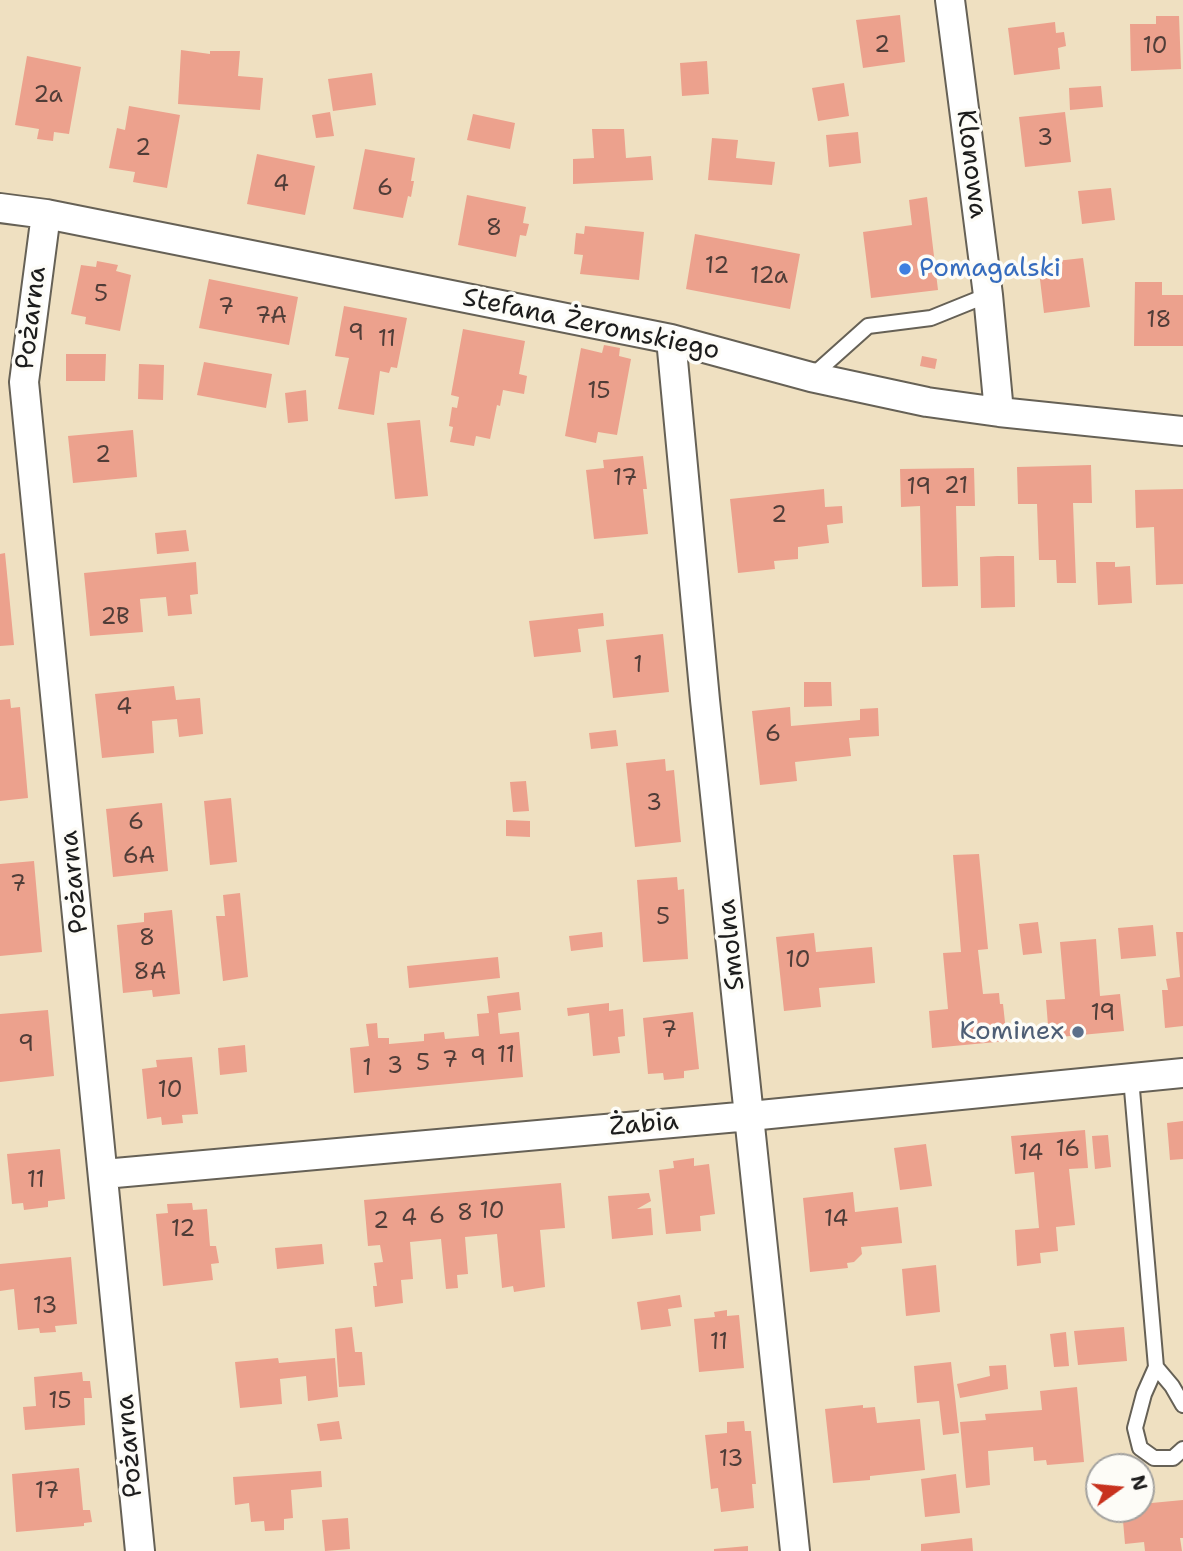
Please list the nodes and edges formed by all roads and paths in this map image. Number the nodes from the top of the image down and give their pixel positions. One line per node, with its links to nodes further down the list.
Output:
1 (950, 0): 4 (street, Klonowa)
2 (0, 208): 3 (street, Stefana Żeromskiego)
3 (46, 214): 5 (street, Stefana Żeromskiego); 12 (street, Pożarna)
4 (988, 295): 6 (lane); 7 (street, Klonowa)
5 (671, 339): 6 (street, Stefana Żeromskiego); 11 (street, Smolna)
6 (811, 377): 7 (street, Stefana Żeromskiego)
7 (999, 412): 8 (street, Stefana Żeromskiego)
8 (1183, 431)
9 (1183, 1073): 10 (street, Żabia)
10 (1131, 1078): 11 (street, Żabia); 13 (lane)
11 (750, 1116): 12 (street, Żabia); 17 (street, Smolna)
12 (104, 1174): 16 (street, Pożarna)
13 (1156, 1367): 14 (lane); 15 (lane)
14 (1183, 1405)
15 (1183, 1449)
16 (140, 1551)
17 (795, 1551)

